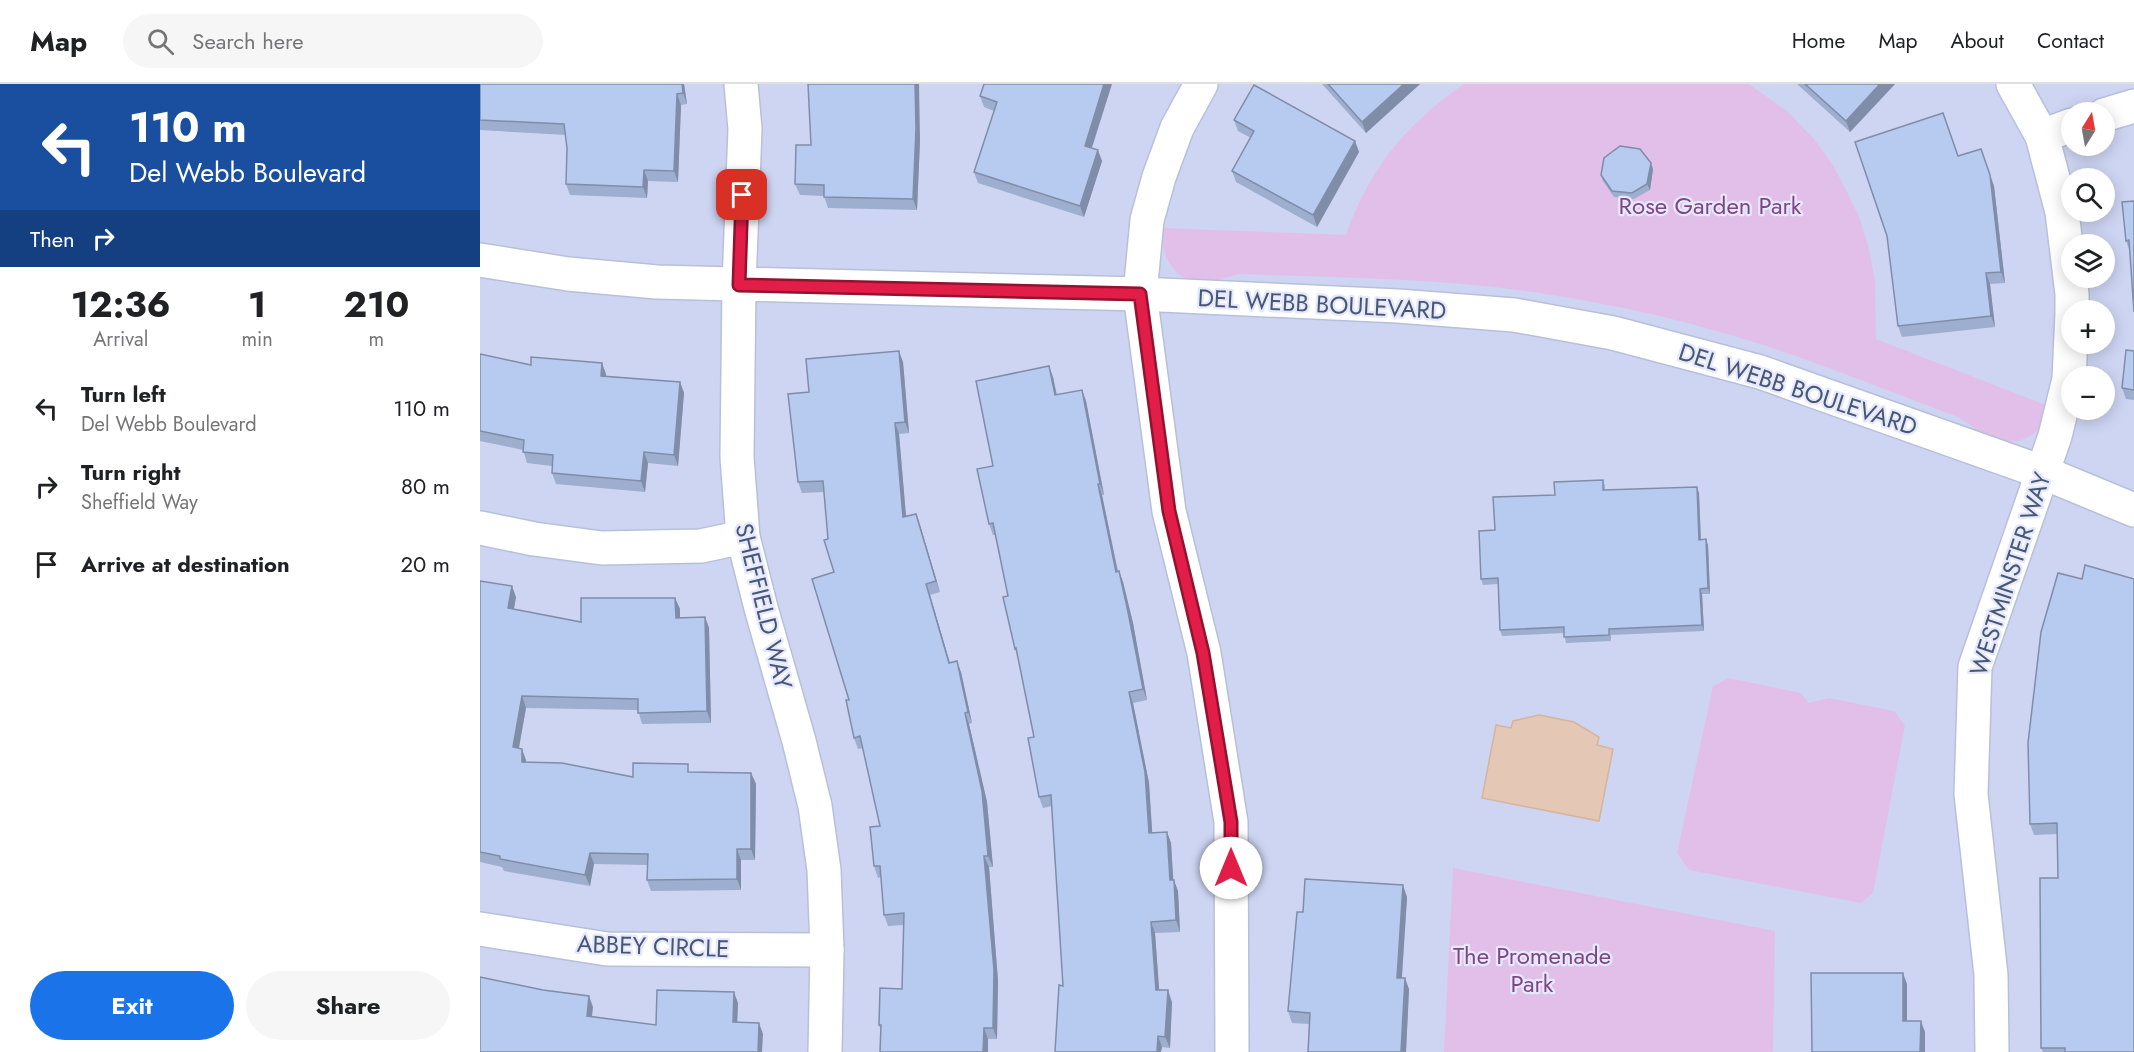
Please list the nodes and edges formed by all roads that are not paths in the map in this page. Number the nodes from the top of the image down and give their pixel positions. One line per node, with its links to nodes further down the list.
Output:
1 (741, 84): 8 (street, SHEFFIELD WAY)
2 (1202, 84): 9 (street)
3 (2013, 84): 6 (street, WESTMINSTER WAY)
4 (2134, 106): 5 (street)
5 (2115, 112)
6 (2056, 130): 10 (street, WESTMINSTER WAY)
7 (480, 260): 8 (street, DEL WEBB BOULEVARD)
8 (739, 285): 9 (street, DEL WEBB BOULEVARD); 15 (street, SHEFFIELD WAY)
9 (1140, 294): 12 (street, DEL WEBB BOULEVARD); 19 (street)
10 (2072, 300)
11 (2070, 354): 12 (street, WESTMINSTER WAY)
12 (2042, 471): 13 (street, DEL WEBB BOULEVARD); 20 (street, WESTMINSTER WAY)
13 (2134, 510)
14 (480, 528): 15 (street)
15 (743, 537): 17 (street, SHEFFIELD WAY)
16 (480, 929): 17 (street, ABBEY CIRCLE)
17 (827, 950): 18 (street, SHEFFIELD WAY)
18 (825, 1052)
19 (1232, 1052)
20 (1992, 1052)

